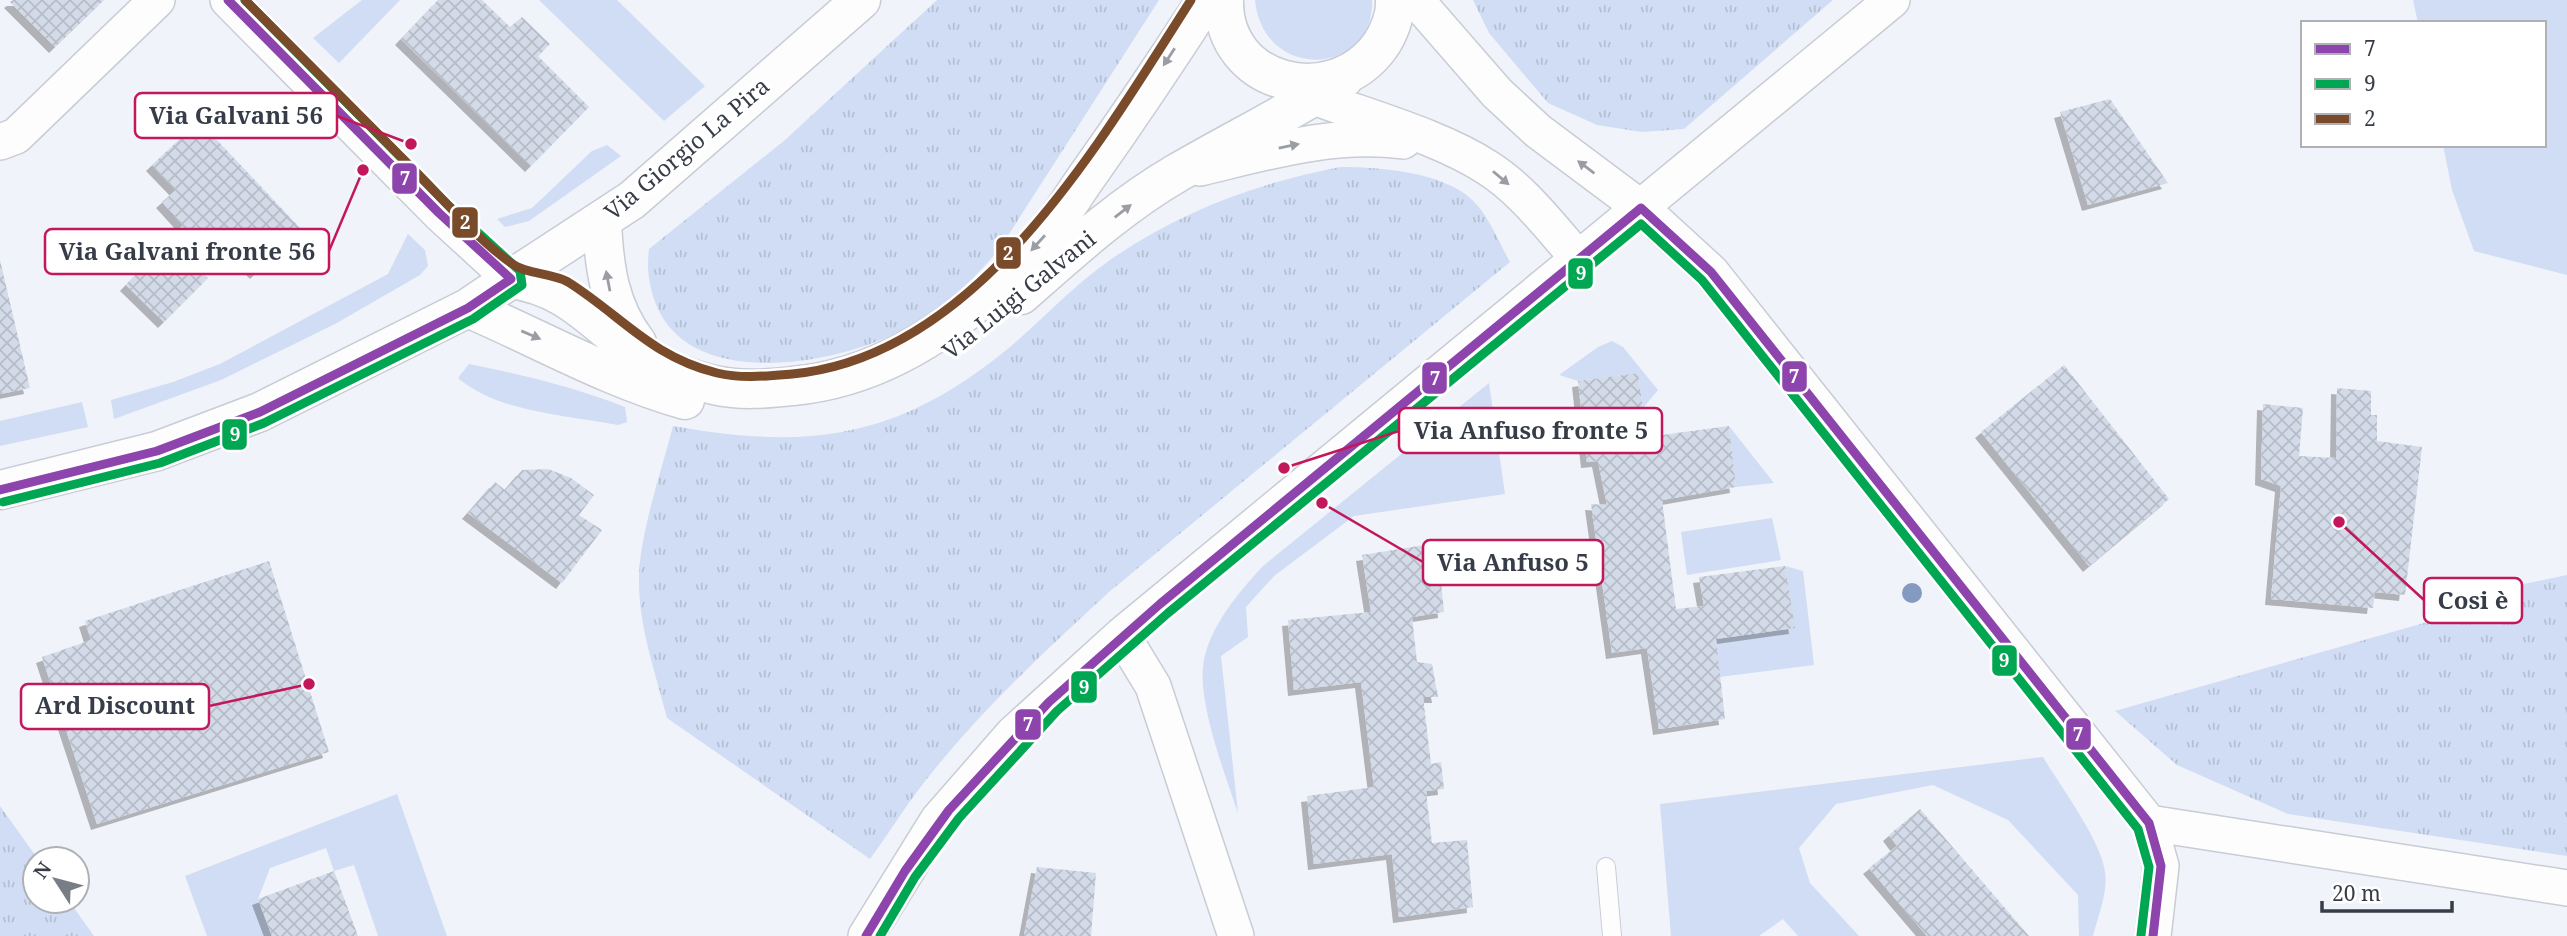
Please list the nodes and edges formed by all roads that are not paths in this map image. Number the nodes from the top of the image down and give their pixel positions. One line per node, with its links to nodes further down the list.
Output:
1 (157, 0): 13 (street)
2 (228, 0): 19 (street)
3 (862, 0): 17 (main road, Via Giorgio La Pira)
4 (1206, 0): 21 (main road, Via Luigi Galvani, one-way to 21)
5 (1224, 0): 11 (main road)
6 (1402, 0): 10 (main road, Via Luigi Galvani)
7 (1416, 0): 12 (street)
8 (1447, 0): 12 (street)
9 (1892, 0): 16 (street)
10 (1391, 18): 11 (main road, Via Luigi Galvani)
11 (1315, 85): 14 (street); 15 (main road, Via Luigi Galvani)
12 (1497, 93): 16 (street, one-way to 12)
13 (0, 142)
14 (1441, 145): 15 (street, one-way to 14); 18 (street, one-way to 18)
15 (1175, 174): 20 (main road, Via Luigi Galvani, one-way to 15)
16 (1641, 208): 18 (street); 24 (street)
17 (602, 222): 19 (main road, Via Giorgio La Pira); 21 (main road, one-way to 17)
18 (1579, 259): 23 (street)
19 (511, 279): 20 (main road, Via Giorgio La Pira); 21 (main road, Via Luigi Galvani)
20 (468, 308): 22 (main road, Via Giorgio La Pira)
21 (651, 361)
22 (0, 490)
23 (1122, 635): 27 (street); 28 (street)
24 (2148, 823): 26 (street); 30 (street)
25 (1606, 867): 29 (lane)
26 (2567, 888)
27 (866, 936)
28 (1236, 936)
29 (1612, 936)
30 (2153, 936)

